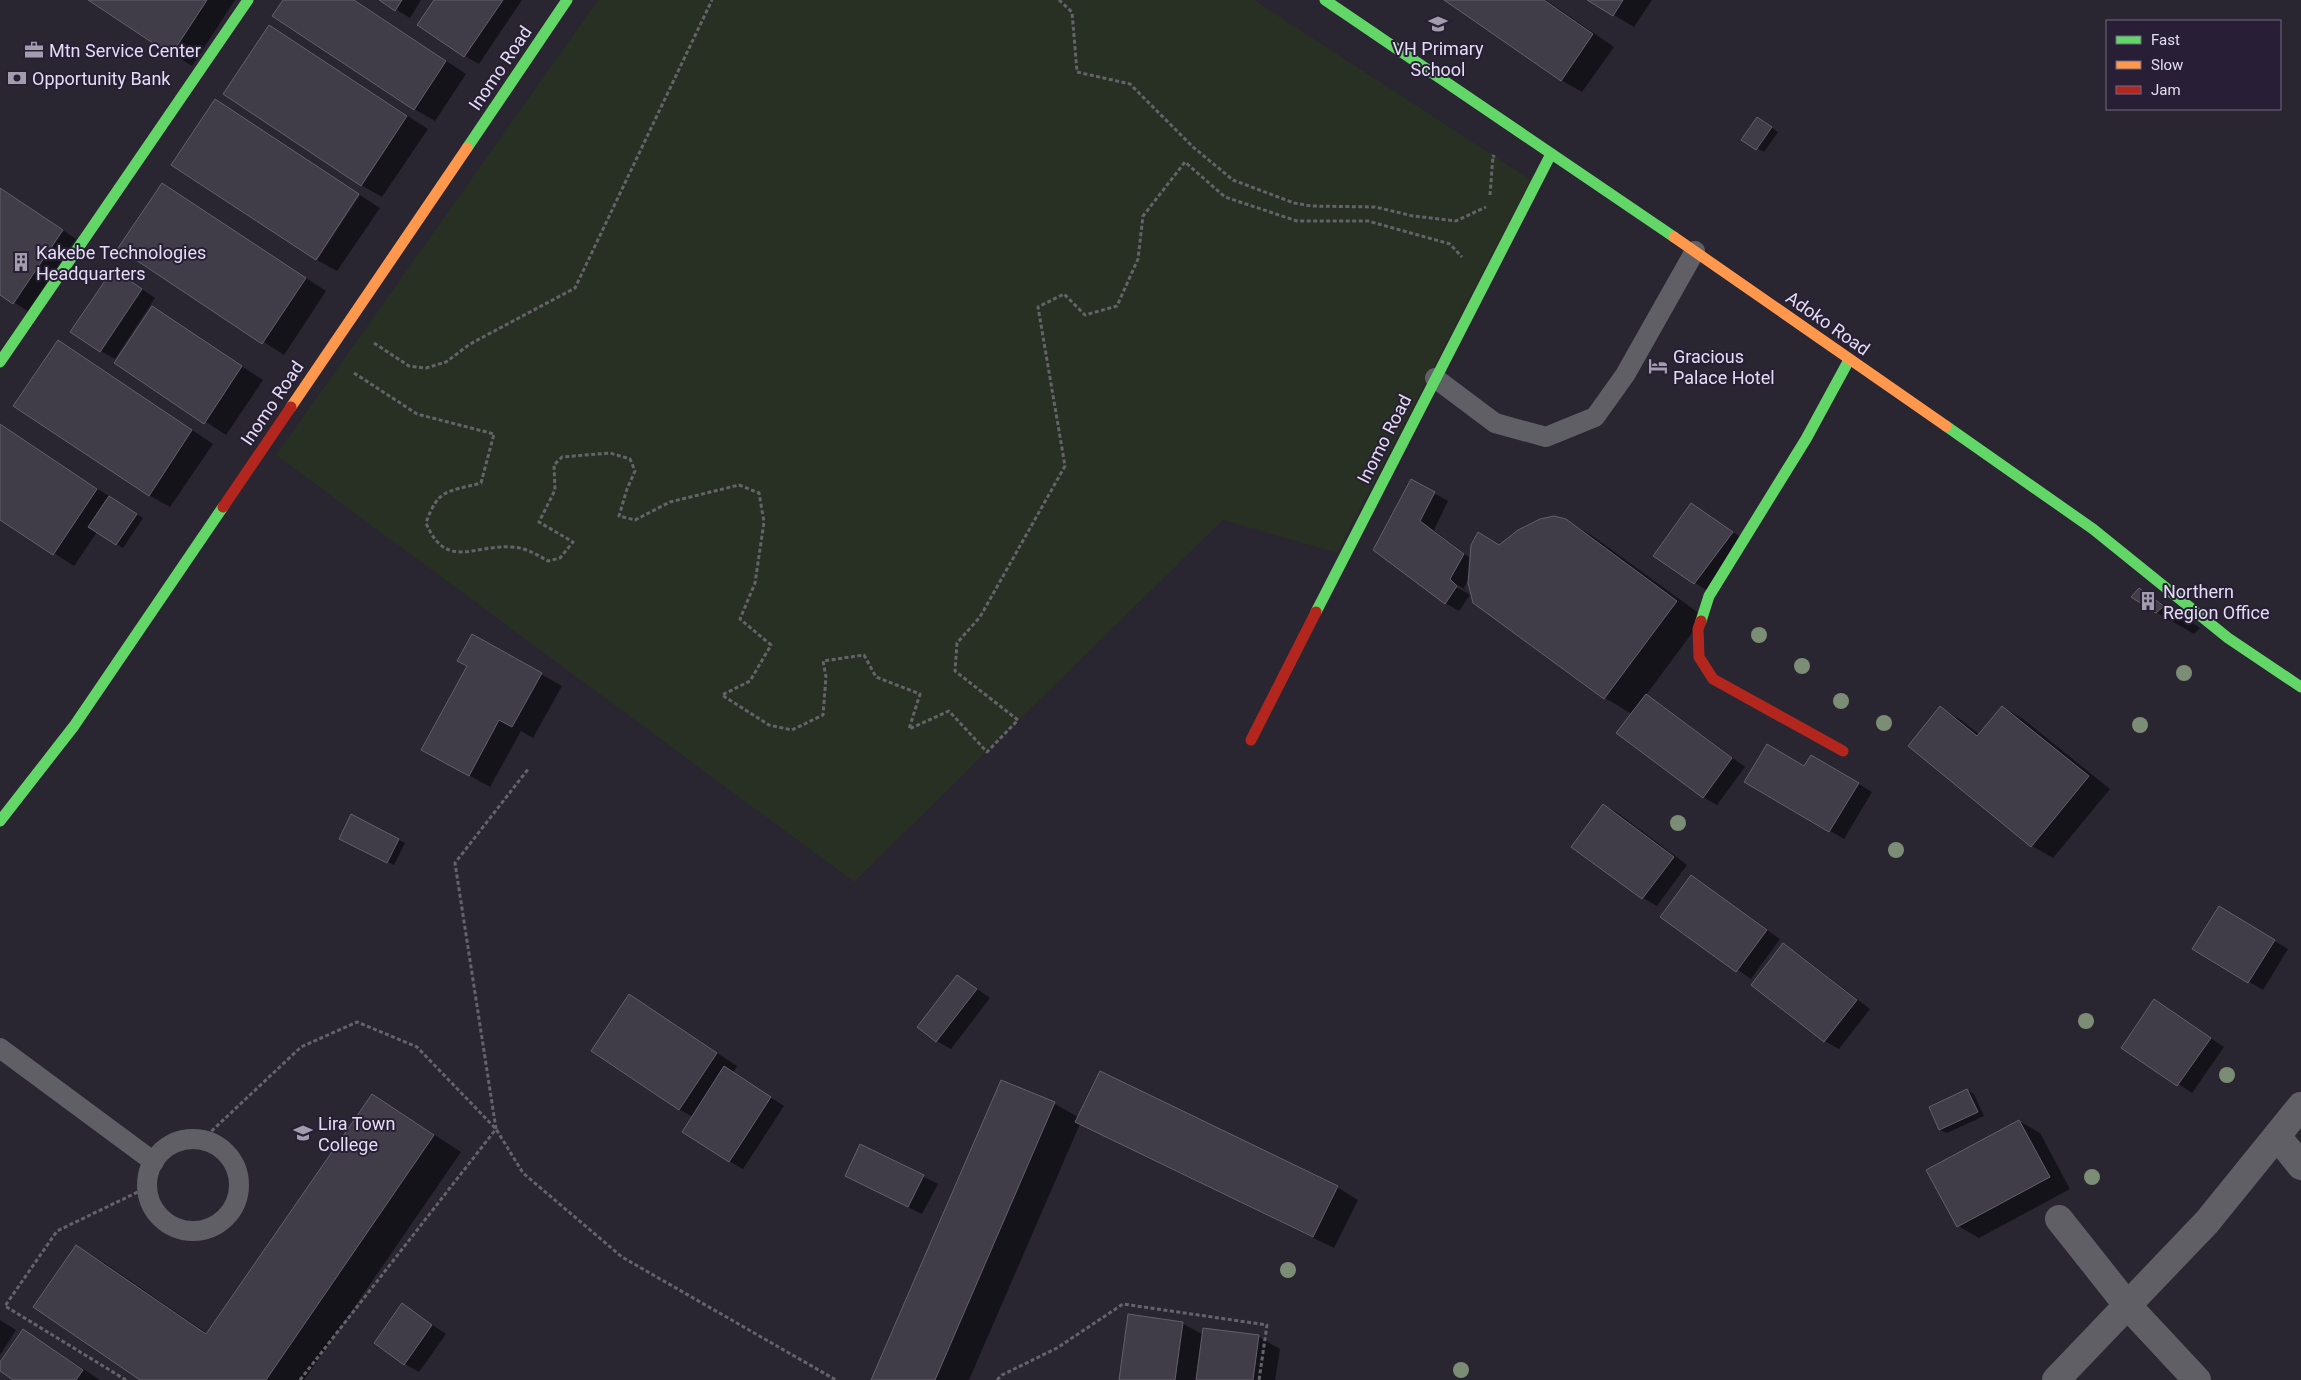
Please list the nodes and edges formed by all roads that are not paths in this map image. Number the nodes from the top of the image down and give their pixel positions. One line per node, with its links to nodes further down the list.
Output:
1 (248, 0): 7 (street)
2 (567, 0): 12 (street, Inomo Road)
3 (1325, 0): 4 (street, Adoko Road)
4 (1551, 154): 5 (street, Adoko Road); 8 (street, Inomo Road)
5 (1695, 251): 6 (street, Adoko Road); 8 (lane)
6 (1849, 360): 9 (street, Adoko Road); 11 (street)
7 (0, 362)
8 (1435, 378): 10 (street, Inomo Road)
9 (2301, 687)
10 (1251, 740)
11 (1842, 751)
12 (0, 821)
13 (0, 1048): 16 (lane)
14 (2301, 1106): 15 (street)
15 (2277, 1136): 17 (street); 19 (street)
16 (154, 1162): 16 (lane)
17 (2301, 1166)
18 (2059, 1219): 19 (street)
19 (2128, 1306): 20 (street); 21 (street)
20 (2056, 1380)
21 (2197, 1380)

